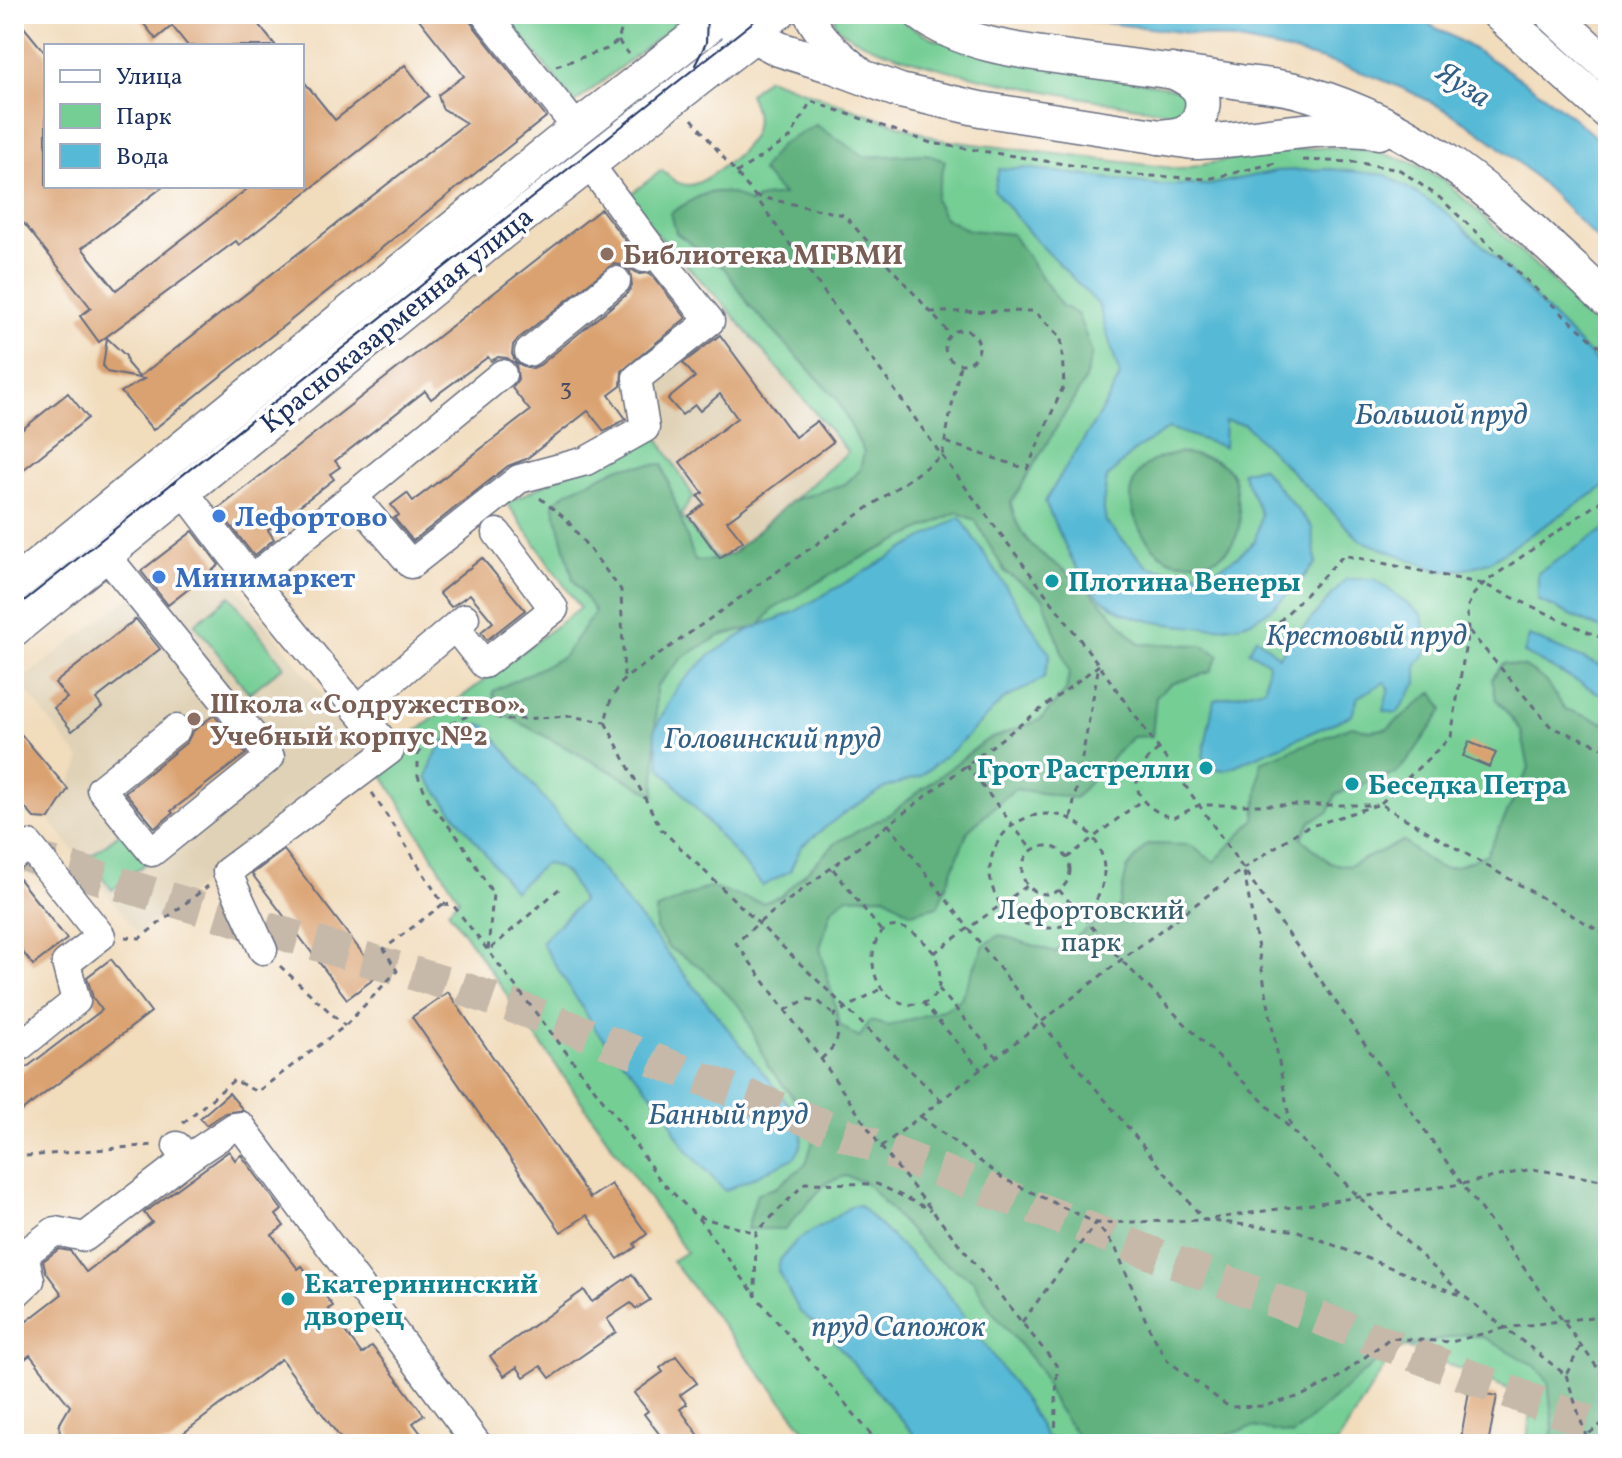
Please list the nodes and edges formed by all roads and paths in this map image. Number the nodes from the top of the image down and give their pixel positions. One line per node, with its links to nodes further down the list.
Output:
1 (485, 14): 14 (street)
2 (626, 14): 10 (path)
3 (781, 14): 9 (street, Красноказарменная улица)
4 (808, 14): 15 (street)
5 (921, 14): 13 (main road)
6 (1499, 14): 17 (main road)
7 (722, 15): 9 (main road); 18 (main road, Красноказарменная улица)
8 (1555, 16): 12 (main road)
9 (753, 36): 15 (main road); 16 (main road, Красноказарменная улица)
10 (618, 41): 11 (path); 14 (path)
11 (631, 56)
12 (1608, 66)
13 (1172, 71): 19 (main road); 20 (main road)
14 (534, 75): 18 (street)
15 (870, 79): 20 (main road)
16 (676, 97): 21 (main road, Красноказарменная улица); 22 (path)
17 (1608, 112)
18 (577, 128): 42 (main road, Красноказарменная улица)
19 (1412, 137): 20 (main road); 25 (main road)
20 (1154, 138)
21 (589, 164): 34 (street); 35 (main road, Красноказарменная улица)
22 (736, 173): 23 (path); 29 (path)
23 (755, 196): 26 (path); 33 (path)
24 (616, 281): 28 (street)
25 (1608, 301)
26 (930, 312): 27 (path); 32 (path)
27 (951, 335): 30 (path); 30 (path)
28 (529, 352)
29 (1608, 354)
30 (960, 365): 32 (path)
31 (502, 374): 36 (street)
32 (945, 442): 33 (path)
33 (942, 456): 47 (path); 48 (path)
34 (519, 479): 36 (street); 48 (path)
35 (183, 490): 39 (main road, Красноказарменная улица); 40 (street)
36 (353, 496): 40 (street)
37 (1608, 496): 41 (path)
38 (497, 533): 49 (street)
39 (105, 554): 43 (main road, Красноказарменная улица); 51 (street)
40 (252, 579): 49 (street)
41 (1483, 584): 44 (path); 45 (path); 46 (path)
42 (14, 585)
43 (14, 629)
44 (1271, 630)
45 (1468, 630): 53 (path); 57 (path)
46 (1608, 641)
47 (1099, 665): 52 (path); 54 (path); 59 (path)
48 (624, 679): 50 (path)
49 (357, 710): 55 (street)
50 (605, 722): 75 (path); 81 (path)
51 (176, 729)
52 (1158, 748): 56 (path); 58 (path)
53 (1608, 751)
54 (966, 765): 60 (path); 61 (path)
55 (359, 773): 68 (street); 73 (path)
56 (1142, 800): 58 (path); 62 (path)
57 (1380, 804): 58 (path); 67 (path); 79 (path)
58 (1199, 805): 67 (path)
59 (1071, 818): 61 (path); 62 (path)
60 (888, 824): 66 (path); 76 (path)
61 (1012, 825): 63 (path); 72 (path)
62 (1094, 836): 65 (path); 74 (path)
63 (1032, 850): 65 (path); 69 (path)
64 (14, 856): 78 (street)
65 (1067, 858): 71 (path)
66 (832, 867): 75 (path); 77 (path)
67 (1243, 869): 83 (path); 98 (path); 103 (path)
68 (227, 872): 78 (path); 80 (street)
69 (1027, 886): 71 (path); 72 (path)
70 (559, 889): 81 (path)
71 (1059, 890): 74 (path)
72 (1000, 903): 74 (path); 76 (path)
73 (443, 904): 81 (path); 91 (path)
74 (1082, 917): 83 (path)
75 (757, 924): 87 (path); 88 (path)
76 (968, 927): 82 (path); 90 (path)
77 (882, 932): 82 (path); 84 (path)
78 (101, 936): 92 (street)
79 (1608, 936)
80 (263, 950): 91 (path)
81 (488, 951): 106 (path)
82 (934, 953): 85 (path)
83 (1121, 960): 90 (path); 98 (path)
84 (882, 988): 86 (path); 87 (path)
85 (939, 989): 86 (path); 93 (path)
86 (923, 1003): 95 (path)
87 (846, 1007): 89 (path); 96 (path)
88 (786, 1010): 89 (path); 94 (path)
89 (834, 1015): 94 (path)
90 (1041, 1022): 93 (path); 107 (path)
91 (345, 1026): 100 (path)
92 (14, 1051)
93 (997, 1057): 95 (path)
94 (821, 1059): 99 (path)
95 (981, 1070): 96 (path)
96 (941, 1100): 97 (path)
97 (921, 1117): 99 (path); 108 (path)
98 (1292, 1130): 104 (path)
99 (881, 1147): 105 (path)
100 (181, 1151): 101 (path); 110 (street); 122 (street)
101 (14, 1157)
102 (1608, 1181): 103 (path)
103 (1462, 1184): 104 (path); 115 (path)
104 (1359, 1197): 107 (path); 112 (path)
105 (931, 1210): 109 (path); 114 (path)
106 (696, 1216): 109 (path); 111 (path)
107 (1204, 1220): 108 (path); 112 (path)
108 (1096, 1223): 114 (path); 116 (path)
109 (756, 1233): 111 (path)
110 (14, 1295)
111 (755, 1295): 123 (path)
112 (1465, 1297): 116 (path)
113 (1608, 1315): 115 (path)
114 (1022, 1322): 124 (path)
115 (1563, 1322): 116 (path); 117 (path)
116 (1505, 1328): 118 (path)
117 (1581, 1345): 118 (path); 119 (path)
118 (1566, 1375): 121 (path)
119 (1608, 1382)
120 (1608, 1419): 121 (path)
121 (1586, 1436): 125 (path)
122 (477, 1444)
123 (879, 1444)
124 (1055, 1444)
125 (1585, 1444)

